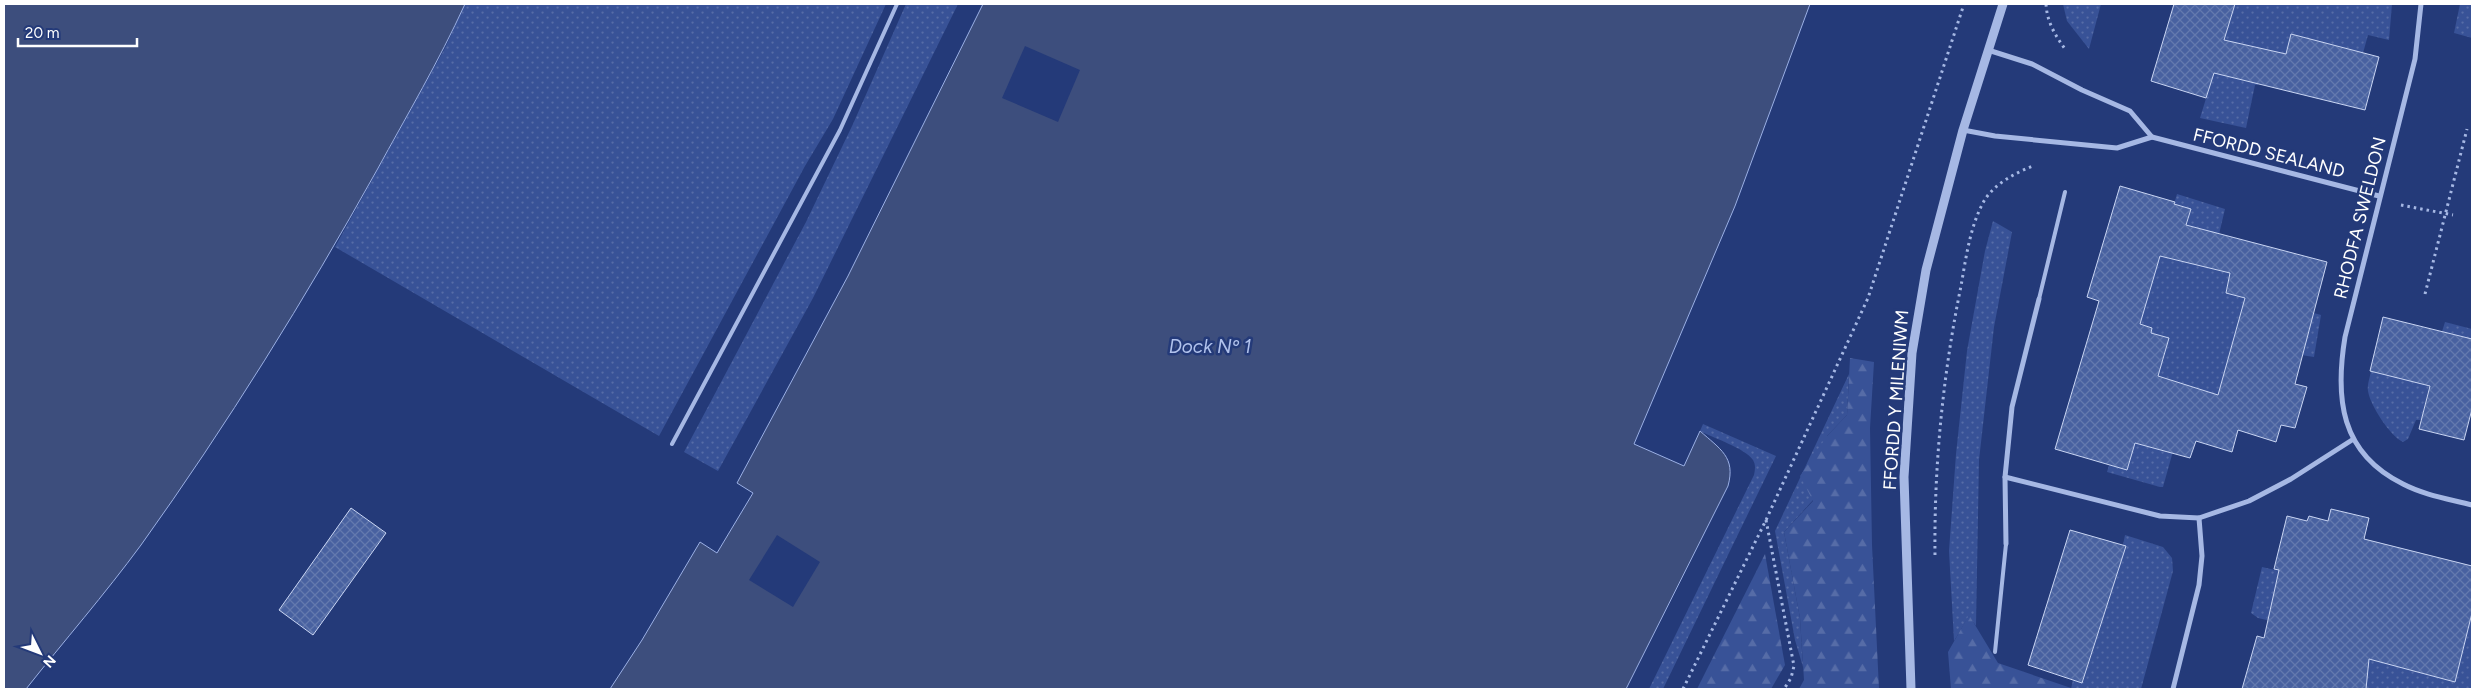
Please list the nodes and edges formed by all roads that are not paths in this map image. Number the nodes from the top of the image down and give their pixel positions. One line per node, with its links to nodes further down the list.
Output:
1 (896, 4): 11 (lane)
2 (2003, 4): 4 (street, FFORDD Y MILENIWM)
3 (2421, 4): 8 (street, RHODFA SWELDON)
4 (1988, 50): 5 (street, FFORDD Y MILENIWM); 6 (street)
5 (1963, 130): 6 (street); 17 (street, FFORDD Y MILENIWM)
6 (2152, 137): 8 (street, FFORDD SEALAND)
7 (2065, 192): 9 (lane)
8 (2379, 198): 10 (street, RHODFA SWELDON)
9 (2039, 298): 12 (street)
10 (2352, 440): 13 (street, RHODFA SWELDON); 14 (street)
11 (672, 444)
12 (2005, 477): 14 (street); 15 (street)
13 (2472, 505)
14 (2199, 518): 18 (street)
15 (2006, 544): 16 (lane)
16 (1995, 652)
17 (1911, 689)
18 (2173, 689)

